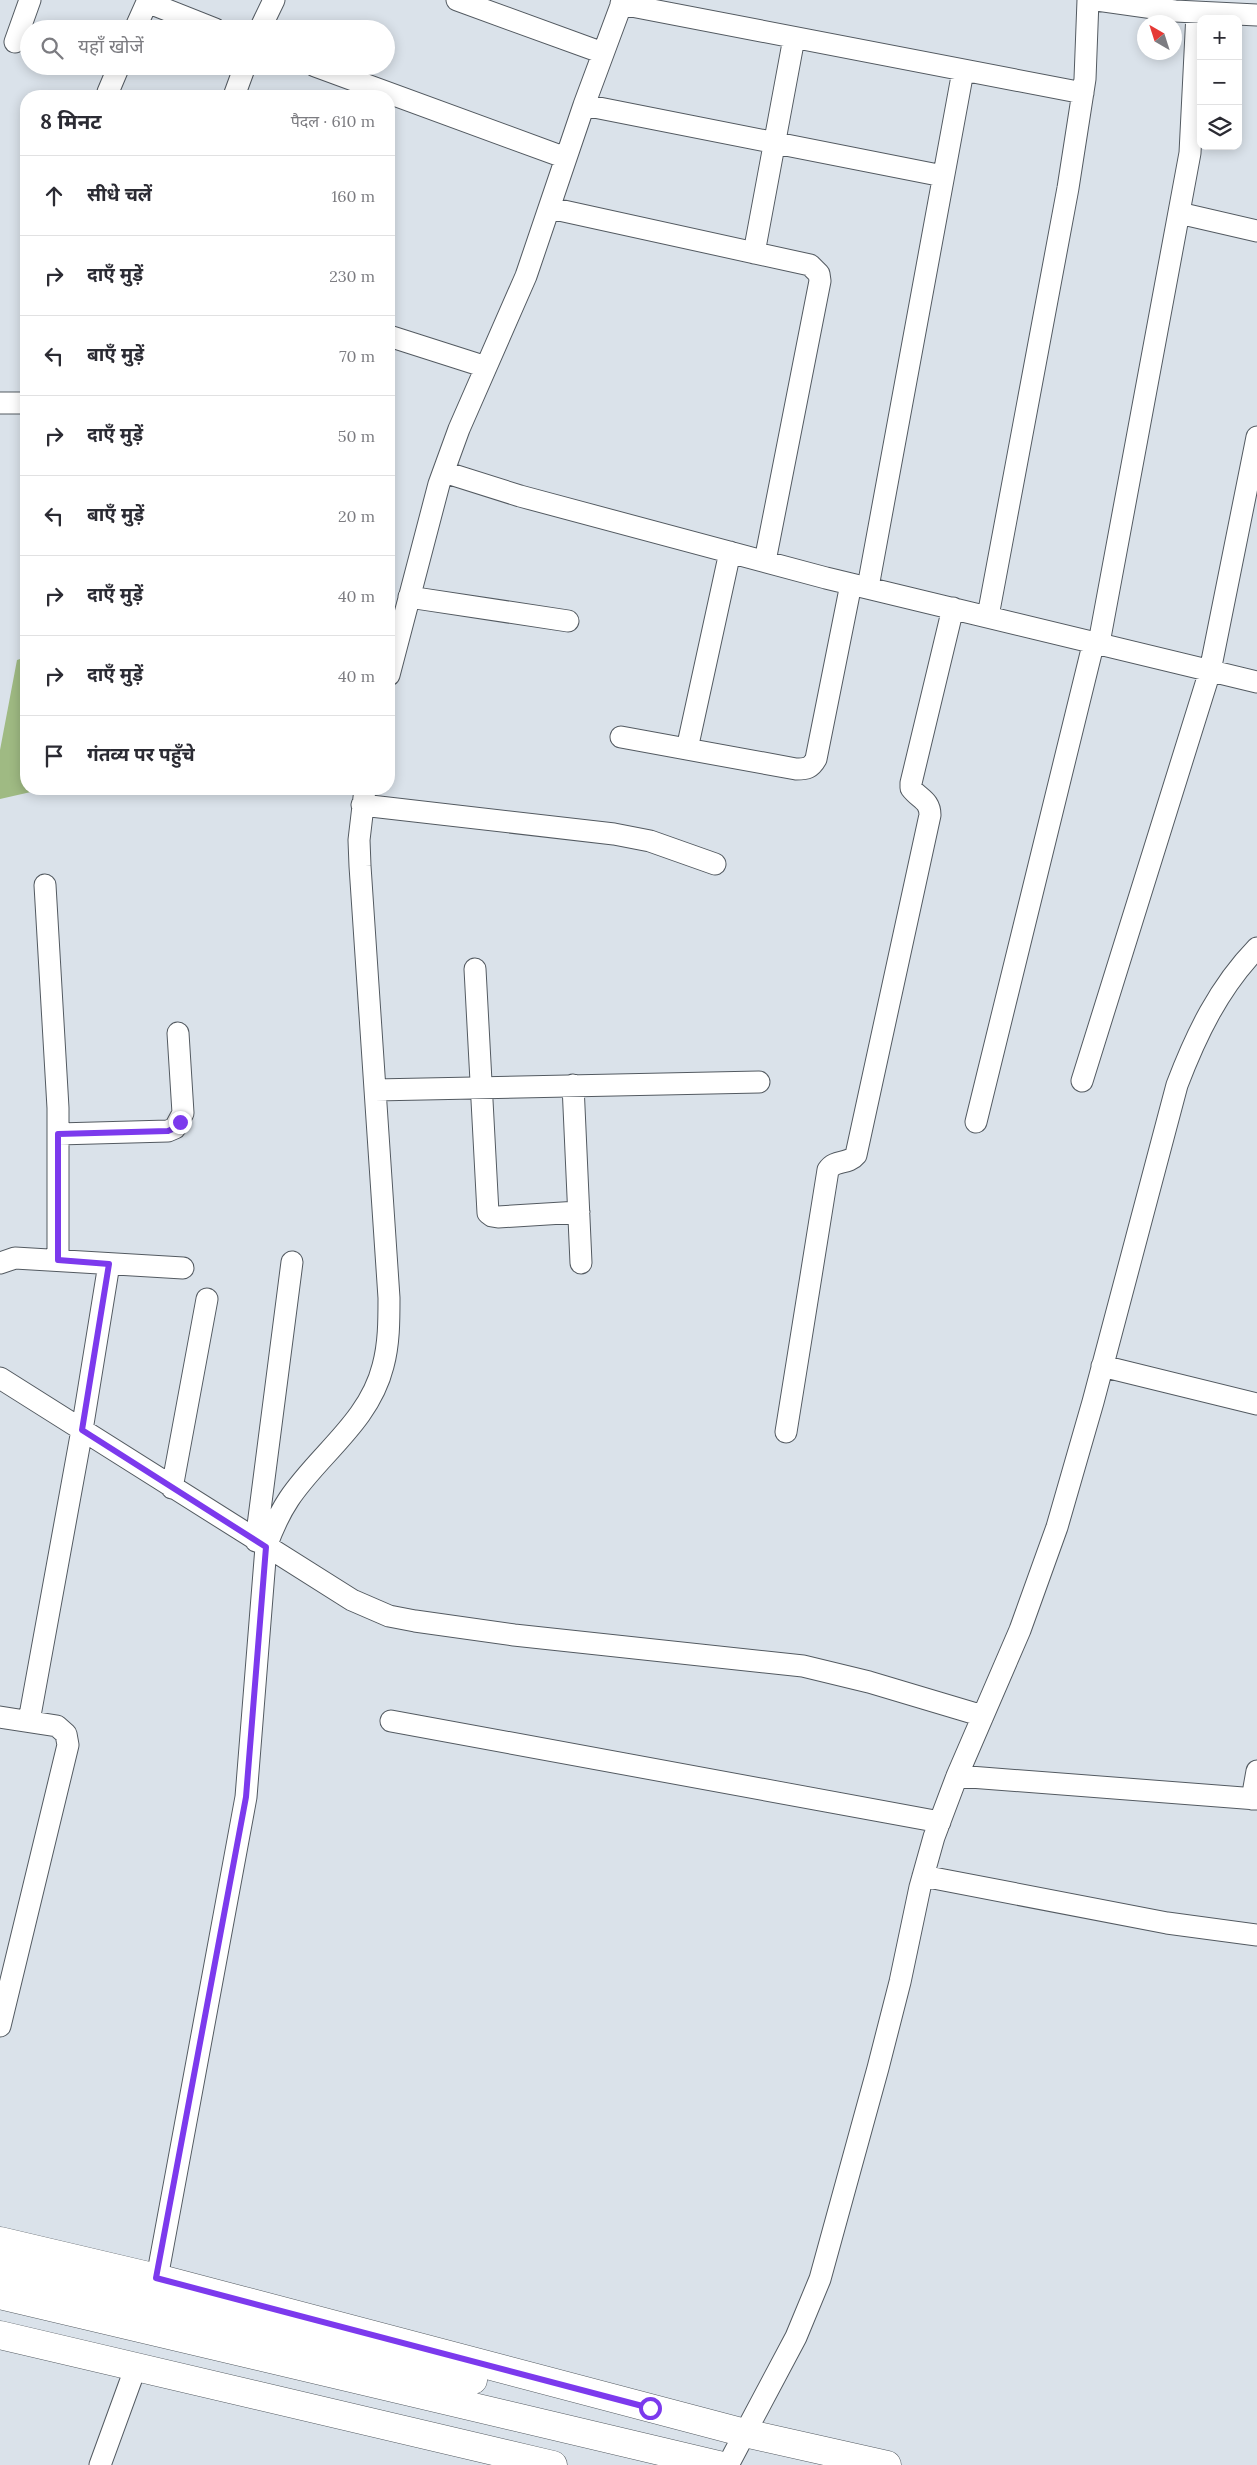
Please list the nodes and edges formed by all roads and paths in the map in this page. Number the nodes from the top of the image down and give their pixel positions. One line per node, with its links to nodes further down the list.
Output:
1 (30, 0): 10 (street)
2 (274, 0): 13 (street)
3 (457, 0): 17 (street)
4 (1088, 0): 25 (street)
5 (1097, 0): 8 (street)
6 (147, 1): 11 (street); 12 (street)
7 (622, 2): 15 (street); 17 (street)
8 (1197, 13): 9 (street); 32 (street)
9 (1257, 15)
10 (23, 20)
11 (139, 20)
12 (193, 20)
13 (264, 20)
14 (20, 28): 16 (street)
15 (794, 38): 18 (street); 28 (street)
16 (15, 42)
17 (603, 52): 27 (street)
18 (963, 71): 25 (street); 30 (street)
19 (115, 75): 22 (street)
20 (242, 75): 23 (street)
21 (340, 75): 24 (street)
22 (109, 90)
23 (236, 90)
24 (380, 90)
25 (1083, 93): 47 (street)
26 (395, 95): 29 (street)
27 (584, 105): 28 (street); 29 (street)
28 (775, 143): 30 (street); 34 (street)
29 (566, 158): 31 (street)
30 (943, 176): 44 (street)
31 (550, 208): 34 (street); 36 (street)
32 (1179, 213): 33 (street); 49 (street)
33 (1257, 231)
34 (754, 253): 43 (street)
35 (395, 338): 36 (street)
36 (486, 367): 40 (street)
37 (0, 403): 38 (street)
38 (20, 403)
39 (1257, 437): 41 (street)
40 (444, 472): 42 (street); 45 (street)
41 (1253, 477): 51 (street)
42 (730, 552): 43 (street); 54 (street)
43 (765, 561): 44 (street)
44 (859, 586): 46 (street); 54 (street)
45 (409, 597): 48 (street); 50 (street)
46 (953, 608): 47 (street); 80 (street)
47 (988, 616): 49 (street)
48 (568, 621)
49 (1096, 642): 51 (street); 66 (street)
50 (395, 652)
51 (1210, 671): 52 (street); 61 (street)
52 (1257, 682)
53 (621, 737): 54 (street)
54 (687, 750)
55 (364, 797): 56 (street); 65 (street)
56 (715, 864)
57 (45, 885): 67 (street)
58 (1257, 948): 76 (street)
59 (476, 969): 64 (street)
60 (178, 1033): 67 (street)
61 (1082, 1081)
62 (759, 1082): 63 (street)
63 (573, 1085): 64 (street); 68 (street)
64 (481, 1088): 65 (street); 68 (street)
65 (375, 1090): 82 (street)
66 (976, 1122)
67 (58, 1134): 69 (street)
68 (579, 1212): 72 (street)
69 (58, 1260): 71 (street); 73 (street)
70 (292, 1262): 82 (street)
71 (0, 1263)
72 (581, 1263)
73 (109, 1264): 74 (street); 79 (street)
74 (183, 1268)
75 (207, 1298): 81 (street)
76 (1102, 1366): 78 (street); 83 (street)
77 (0, 1378): 79 (street)
78 (1257, 1404)
79 (82, 1430): 81 (street); 85 (street)
80 (786, 1432)
81 (172, 1488): 82 (street)
82 (261, 1544): 83 (street); 96 (street)
83 (983, 1716): 88 (street)
84 (0, 1717): 85 (street)
85 (29, 1721): 93 (street)
86 (391, 1721): 90 (street)
87 (1257, 1771): 89 (street)
88 (957, 1776): 89 (street); 90 (street)
89 (1254, 1799)
90 (940, 1822): 91 (street)
91 (923, 1876): 92 (street); 100 (street)
92 (1257, 1935)
93 (0, 2026)
94 (0, 2241): 96 (main road)
95 (0, 2269): 100 (main road)
96 (156, 2278): 100 (main road)
97 (0, 2295): 100 (main road)
98 (0, 2336): 99 (main road)
99 (135, 2369): 101 (street); 102 (main road)
100 (732, 2452): 103 (main road); 104 (main road)
101 (100, 2465)
102 (553, 2465)
103 (814, 2465)
104 (886, 2465)

